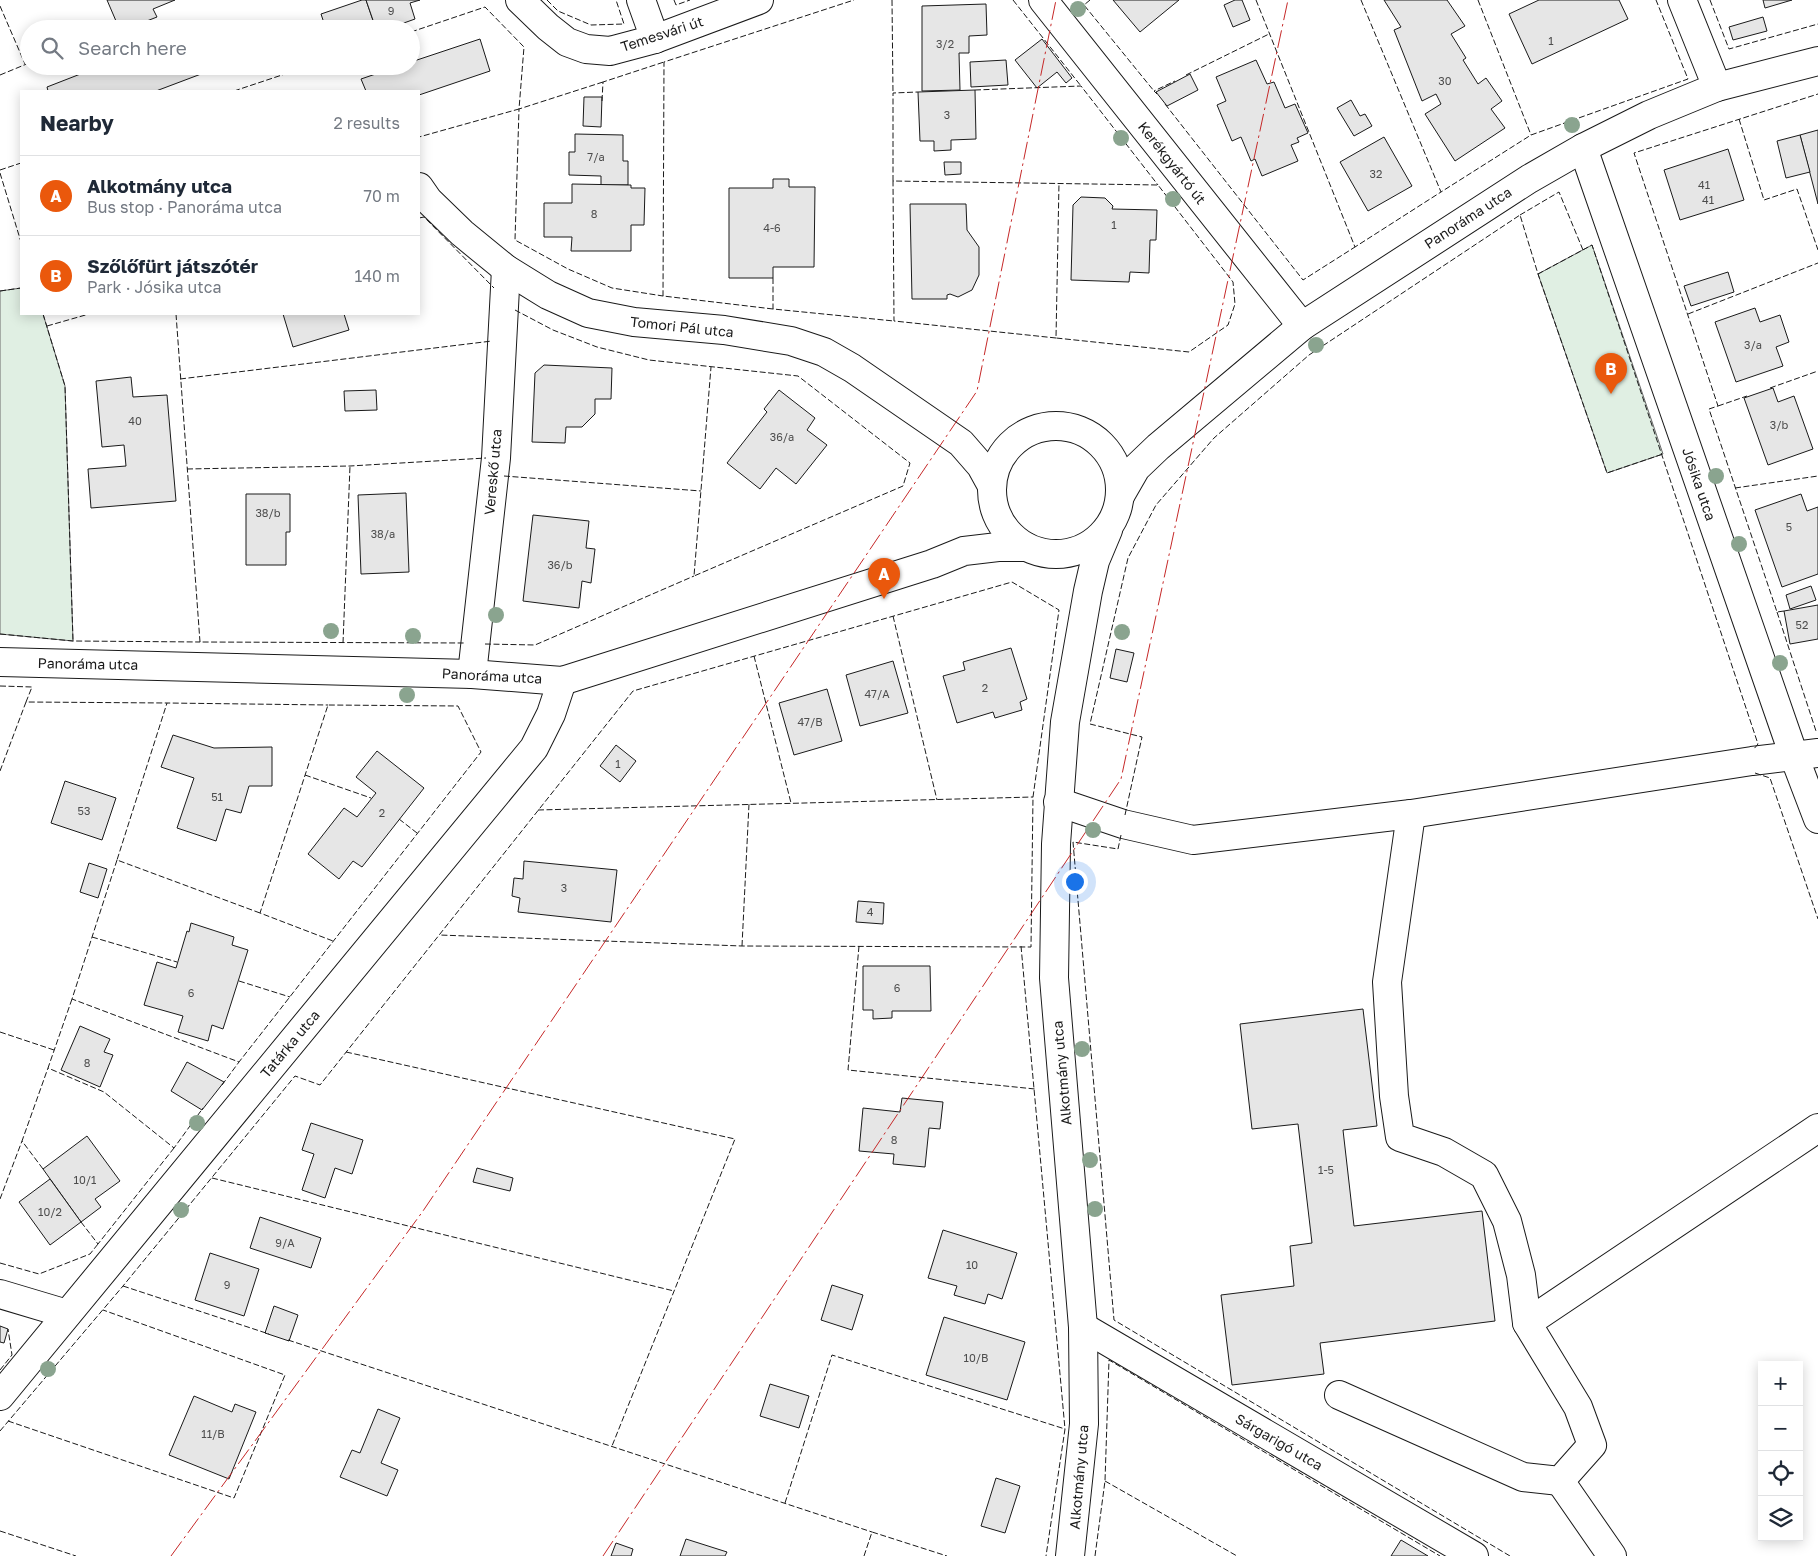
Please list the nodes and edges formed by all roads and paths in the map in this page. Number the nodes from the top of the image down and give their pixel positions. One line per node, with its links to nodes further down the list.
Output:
1 (520, 0): 6 (street, Temesvári út)
2 (641, 0): 6 (street)
3 (759, 0): 6 (street, Temesvári út)
4 (1043, 0): 12 (street, Kerékgyártó út)
5 (1682, 0): 8 (street)
6 (655, 39)
7 (1818, 61): 8 (street, Panoráma utca)
8 (1717, 87): 9 (street, Panoráma utca)
9 (1583, 148): 12 (street, Panoráma utca); 26 (street, Jósika utca)
10 (420, 188): 11 (street, Tomori Pál utca)
11 (506, 269): 14 (street, Tomori Pál utca); 24 (street, Vereskő utca)
12 (1302, 326): 16 (street, Panoráma utca)
13 (1018, 439): 14 (street, Tomori Pál utca); 15 (street); 18 (street)
14 (961, 443): 18 (street, Tomori Pál utca)
15 (1102, 444): 16 (street); 17 (street)
16 (1158, 447): 17 (street, Panoráma utca)
17 (1121, 494): 19 (street)
18 (993, 498): 20 (street, Panoráma utca); 21 (street)
19 (1108, 530): 21 (street); 22 (street, Alkotmány utca)
20 (964, 551): 21 (street, Panoráma utca); 25 (street, Panoráma utca)
21 (1038, 551): 22 (street)
22 (1088, 591): 27 (street, Alkotmány utca)
23 (0, 662): 24 (street, Panoráma utca)
24 (472, 674): 25 (street, Panoráma utca)
25 (562, 680): 32 (street, Tatárka utca)
26 (1806, 755): 28 (street); 29 (street, Jósika utca)
27 (1058, 802): 28 (street); 34 (street, Alkotmány utca)
28 (1411, 814): 33 (street)
29 (1818, 819)
30 (1818, 1128): 33 (street)
31 (0, 1294): 32 (street)
32 (67, 1314): 36 (street, Tatárka utca)
33 (1527, 1323): 37 (street)
34 (1083, 1327): 38 (street, Alkotmány utca); 39 (street, Sárgarigó utca)
35 (1339, 1395): 37 (street)
36 (0, 1396)
37 (1560, 1481): 40 (street)
38 (1070, 1556)
39 (1474, 1556)
40 (1612, 1556)

